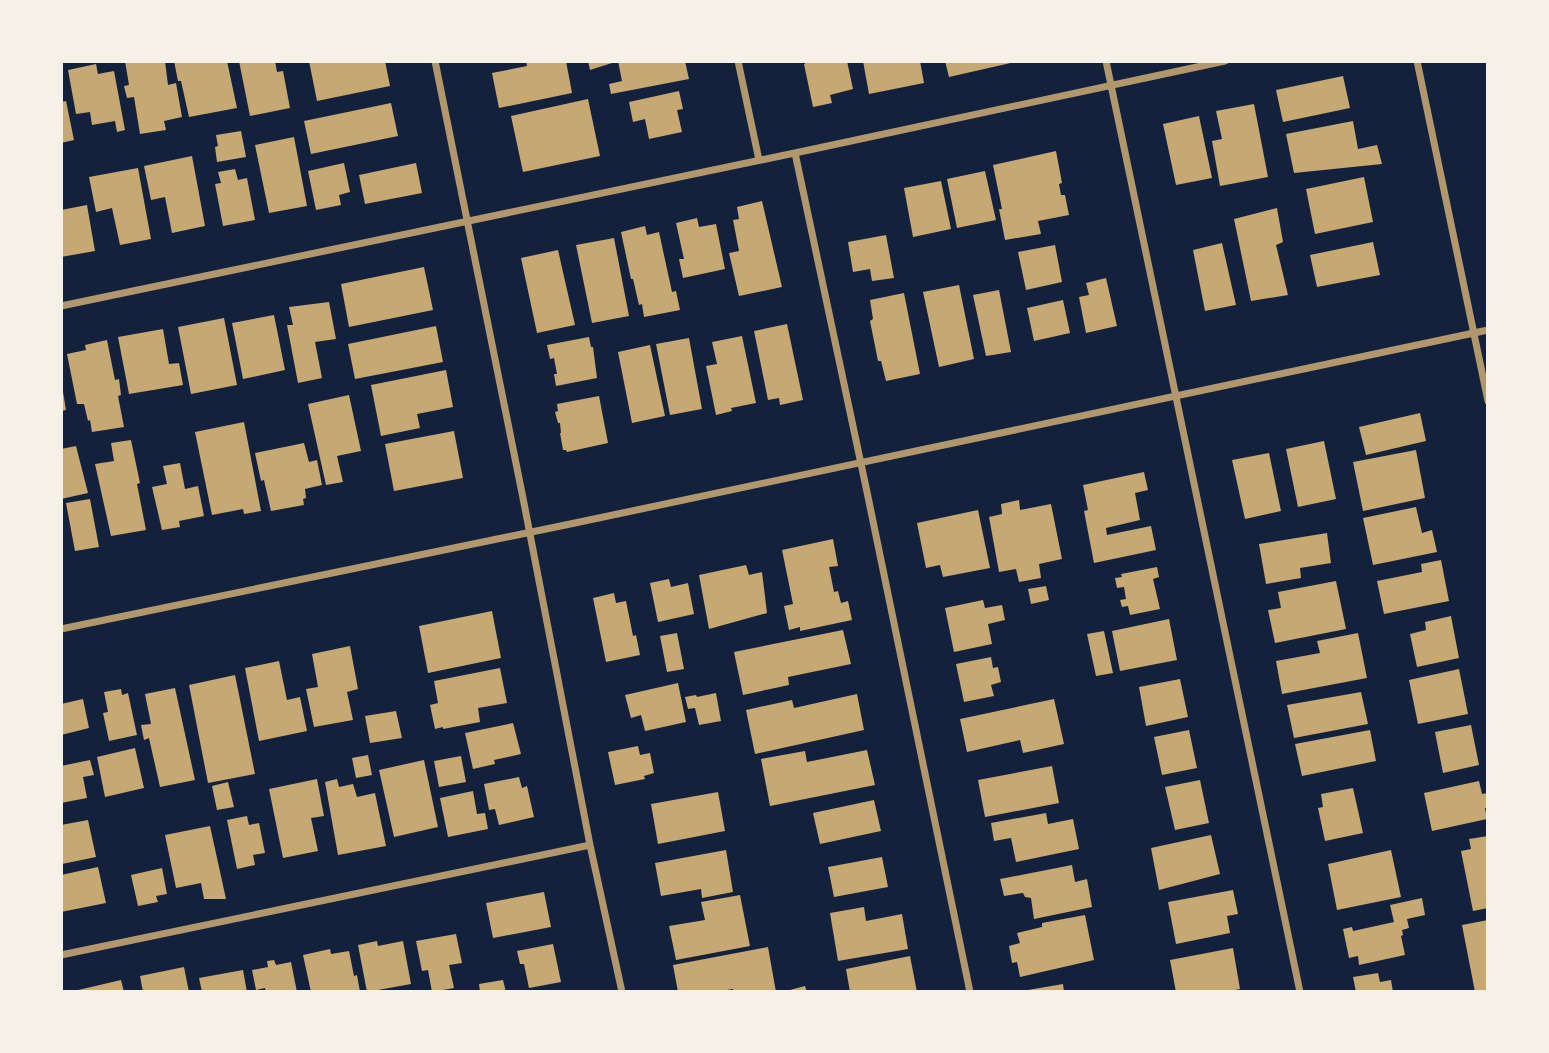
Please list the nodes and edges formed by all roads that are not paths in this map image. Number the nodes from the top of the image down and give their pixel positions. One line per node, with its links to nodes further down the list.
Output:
1 (435, 61): 9 (street)
2 (738, 61): 8 (street)
3 (1106, 61): 6 (street)
4 (1225, 61): 6 (street)
5 (1417, 61): 12 (street)
6 (1111, 85): 7 (street); 13 (street)
7 (794, 153): 8 (street); 15 (street)
8 (759, 160): 9 (street)
9 (467, 220): 10 (street); 16 (street)
10 (61, 306)
11 (1488, 330): 12 (street)
12 (1473, 333): 13 (street); 14 (street)
13 (1175, 395): 15 (street); 22 (street)
14 (1488, 401)
15 (861, 462): 16 (street); 21 (street)
16 (529, 532): 17 (street); 18 (street)
17 (61, 629)
18 (590, 845): 19 (street); 20 (street)
19 (61, 954)
20 (622, 992)
21 (970, 992)
22 (1300, 992)

